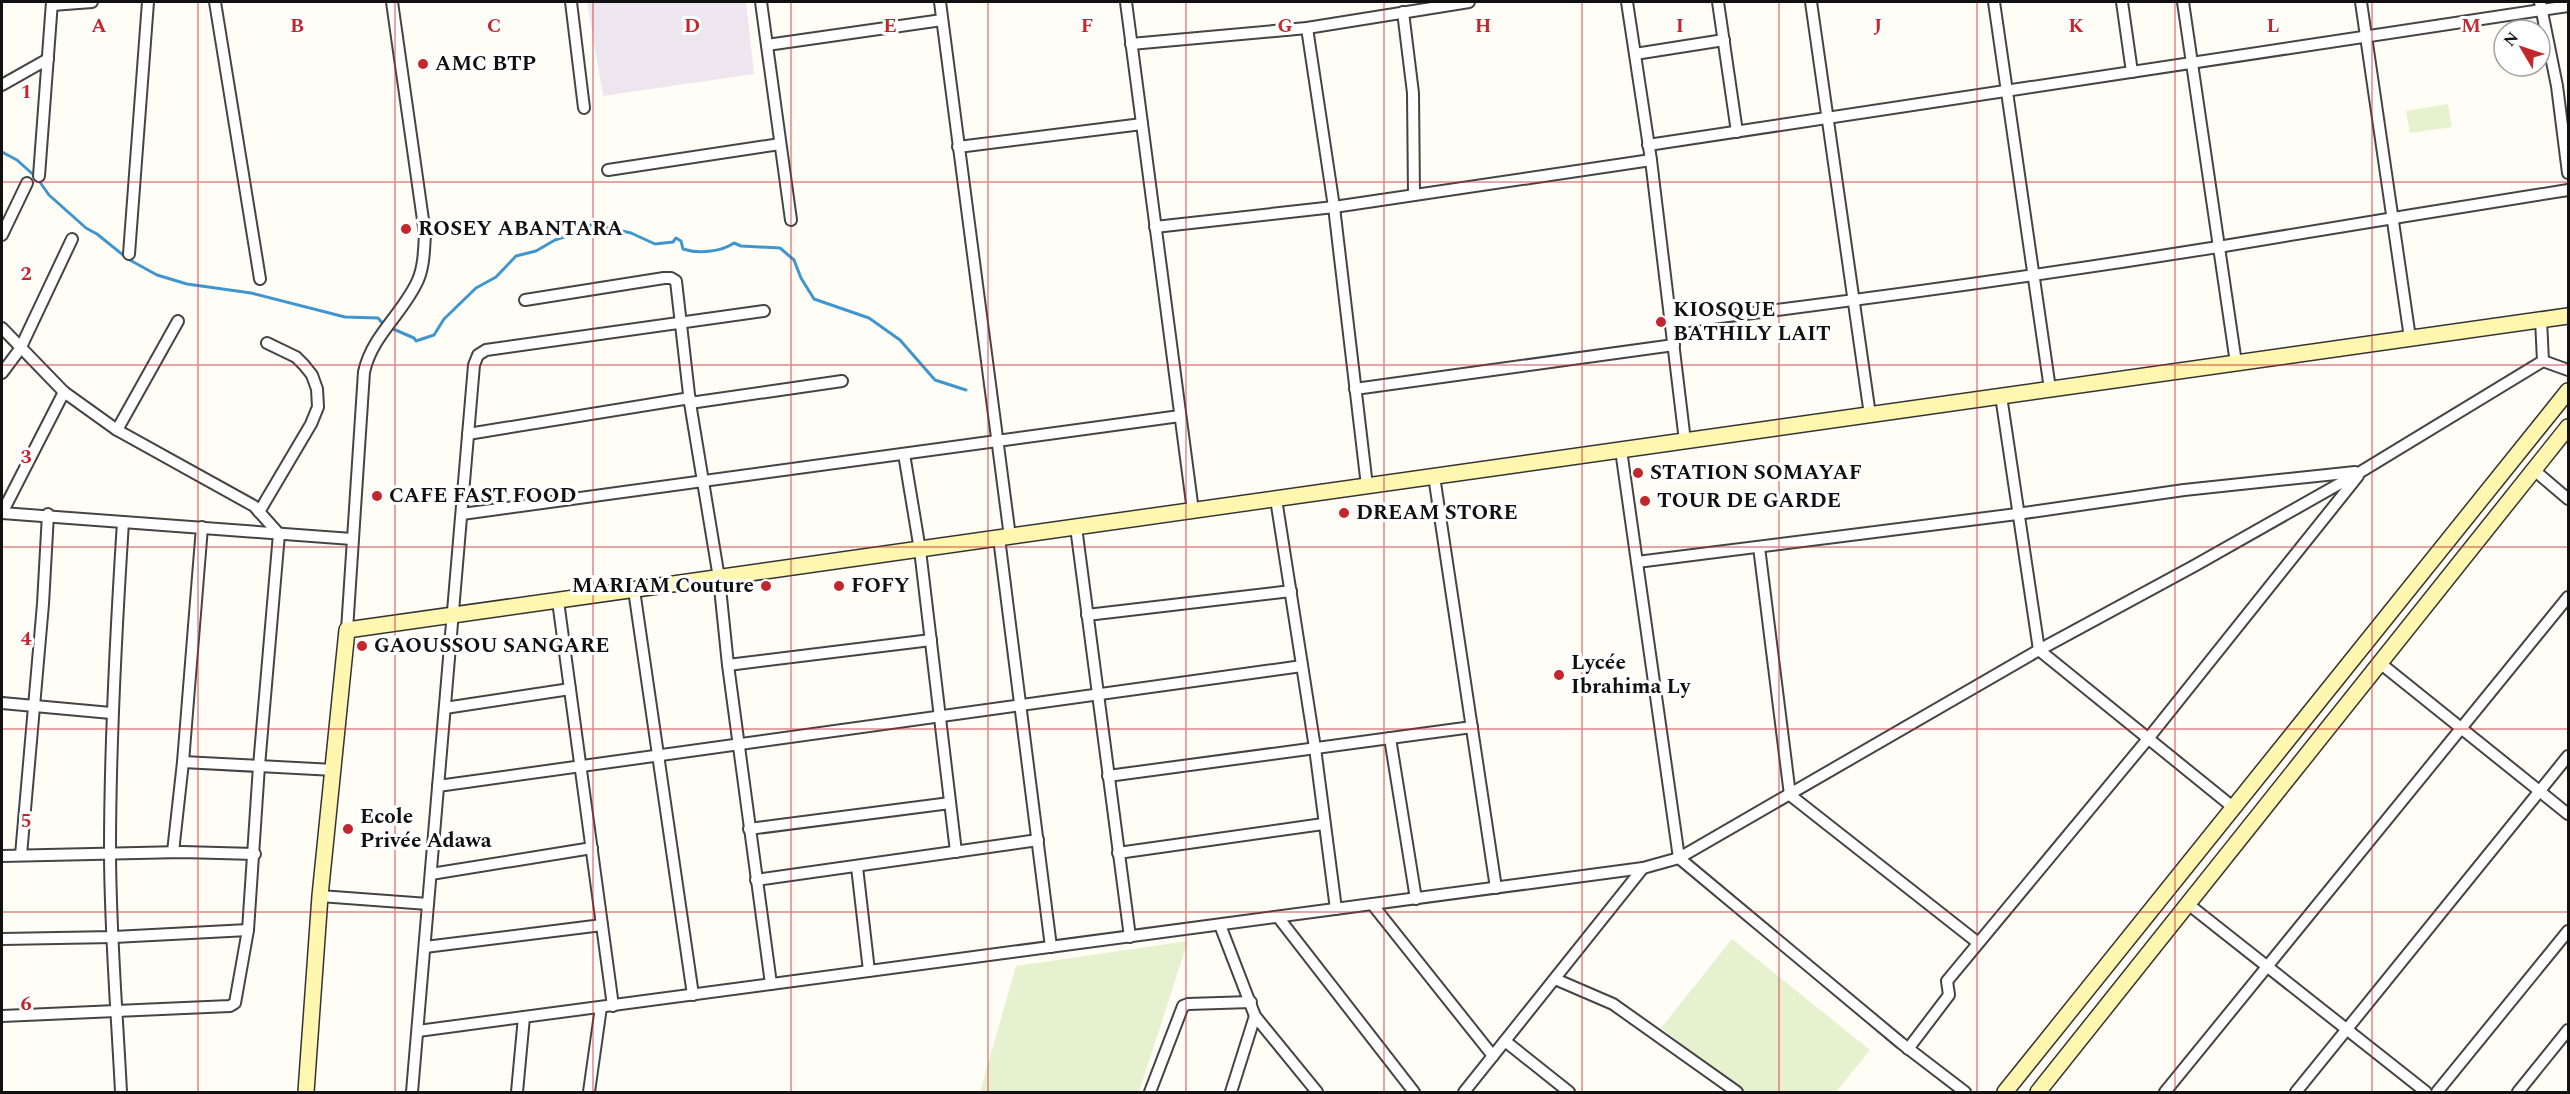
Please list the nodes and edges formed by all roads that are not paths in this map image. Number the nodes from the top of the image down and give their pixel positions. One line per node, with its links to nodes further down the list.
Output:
1 (92, 2): 17 (street)
2 (148, 2): 54 (street)
3 (215, 2): 56 (street)
4 (392, 2): 108 (street)
5 (571, 2): 33 (street)
6 (762, 2): 26 (street)
7 (940, 2): 21 (street)
8 (1126, 2): 25 (street)
9 (1469, 2): 20 (street)
10 (1627, 2): 27 (street)
11 (1718, 2): 24 (street)
12 (1811, 2): 34 (street)
13 (1994, 2): 32 (street)
14 (2122, 2): 30 (street)
15 (2183, 2): 29 (street)
16 (2361, 2): 23 (street)
17 (52, 3): 28 (street)
18 (2540, 6): 19 (street); 23 (street); 42 (street)
19 (2568, 6)
20 (1403, 12): 22 (street); 46 (street)
21 (942, 20): 26 (street); 39 (street)
22 (1307, 28): 25 (street); 47 (street)
23 (2366, 37): 29 (street); 48 (street)
24 (1724, 40): 27 (street); 36 (street)
25 (1131, 44): 35 (street)
26 (767, 45): 37 (street)
27 (1635, 54): 38 (street)
28 (48, 59): 31 (street); 43 (street)
29 (2192, 63): 30 (street); 53 (street)
30 (2132, 72): 32 (street)
31 (2, 85)
32 (2007, 91): 34 (street); 55 (street)
33 (584, 108)
34 (1828, 118): 36 (street); 58 (street)
35 (1142, 124): 39 (street); 50 (street)
36 (1737, 132): 38 (street)
37 (780, 144): 41 (street); 49 (street)
38 (1648, 145): 40 (street)
39 (958, 147): 86 (street)
40 (1650, 160): 46 (street); 63 (street)
41 (609, 171)
42 (2568, 173)
43 (39, 176)
44 (27, 183): 51 (street)
45 (2568, 190): 48 (street)
46 (1414, 195): 47 (street)
47 (1334, 207): 50 (street); 75 (street)
48 (2393, 216): 53 (street); 66 (street)
49 (791, 220)
50 (1155, 227): 82 (street)
51 (2, 235)
52 (72, 240): 69 (street)
53 (2219, 247): 55 (street); 71 (street)
54 (129, 254)
55 (2034, 275): 58 (street); 76 (street)
56 (260, 279)
57 (525, 300): 64 (street)
58 (1854, 301): 63 (street); 81 (street)
59 (764, 311): 64 (street)
60 (2568, 316): 61 (main road)
61 (2541, 320): 66 (main road); 70 (street)
62 (178, 321): 84 (street)
63 (1672, 323): 68 (street)
64 (680, 324): 80 (street); 85 (street)
65 (2, 328): 69 (street)
66 (2410, 338): 71 (main road)
67 (267, 343): 98 (street)
68 (1674, 345): 75 (street); 87 (street)
69 (20, 349): 73 (street); 78 (street)
70 (2543, 361): 72 (street); 91 (street)
71 (2236, 363): 76 (main road)
72 (2568, 370)
73 (2, 373)
74 (842, 381): 80 (street)
75 (1355, 389): 94 (street)
76 (2050, 389): 79 (main road)
77 (2568, 391): 150 (main road)
78 (64, 392): 84 (street); 99 (street)
79 (2001, 396): 81 (main road); 102 (street)
80 (690, 400): 85 (street); 93 (street)
81 (1870, 415): 87 (main road)
82 (1180, 417): 86 (street); 97 (street)
83 (2568, 427): 90 (main road)
84 (117, 430): 98 (street)
85 (468, 434): 101 (street)
86 (998, 441): 89 (street); 107 (street)
87 (1685, 441): 88 (main road)
88 (1621, 450): 92 (main road); 111 (street)
89 (904, 454): 93 (street); 110 (street)
90 (2534, 470): 96 (street); 122 (main road)
91 (2362, 471): 102 (street); 121 (street); 136 (street)
92 (1434, 477): 94 (main road); 133 (street)
93 (703, 483): 101 (street); 112 (street)
94 (1367, 486): 95 (main road)
95 (1276, 499): 97 (main road); 114 (street)
96 (2568, 499)
97 (1193, 511): 105 (main road)
98 (259, 512): 106 (street)
99 (2, 513): 100 (street)
100 (48, 514): 103 (street); 129 (street)
101 (462, 514): 117 (street)
102 (2018, 514): 109 (street); 121 (street)
103 (123, 522): 104 (street); 131 (street)
104 (202, 527): 106 (street); 141 (street)
105 (1076, 527): 107 (main road); 118 (street)
106 (279, 534): 108 (street); 142 (street)
107 (1004, 537): 110 (main road); 128 (street)
108 (352, 539): 119 (street)
109 (1759, 547): 111 (street); 148 (street)
110 (920, 550): 112 (main road); 120 (street)
111 (1637, 562): 163 (street)
112 (719, 578): 113 (main road); 123 (street)
113 (634, 590): 116 (main road); 139 (street)
114 (1291, 591): 118 (street); 124 (street)
115 (2568, 597): 134 (street)
116 (558, 600): 117 (main road); 125 (street)
117 (453, 615): 119 (main road); 130 (street)
118 (1087, 615): 126 (street)
119 (347, 630): 144 (main road)
120 (931, 640): 123 (street); 132 (street)
121 (2039, 650): 136 (street); 148 (street)
122 (2380, 663): 134 (street); 173 (main road)
123 (728, 665): 137 (street)
124 (1302, 666): 126 (street); 138 (street)
125 (570, 689): 130 (street); 143 (street)
126 (1097, 695): 128 (street); 145 (street)
127 (2, 703): 129 (street)
128 (1020, 705): 132 (street); 154 (street)
129 (33, 706): 131 (street); 161 (street)
130 (445, 708): 146 (street)
131 (111, 713): 159 (street)
132 (939, 717): 137 (street); 149 (street)
133 (1472, 727): 135 (street); 168 (street)
134 (2462, 728): 147 (street); 186 (street)
135 (1390, 738): 138 (street); 170 (street)
136 (2147, 740): 150 (street); 183 (street)
137 (738, 745): 139 (street); 153 (street)
138 (1315, 748): 145 (street); 152 (street)
139 (658, 756): 143 (street); 190 (street)
140 (2568, 756): 147 (street)
141 (183, 762): 142 (street); 156 (street)
142 (259, 766): 144 (street); 160 (street)
143 (581, 766): 146 (street); 155 (street)
144 (334, 770): 169 (main road)
145 (1108, 776): 158 (street)
146 (438, 786): 166 (street)
147 (2540, 791): 151 (street); 197 (street)
148 (1790, 795): 163 (street); 183 (street)
149 (950, 803): 153 (street); 157 (street)
150 (2234, 808): 216 (main road)
151 (2568, 814)
152 (1323, 824): 158 (street); 174 (street)
153 (749, 829): 167 (street)
154 (1038, 840): 157 (street); 185 (street)
155 (592, 848): 166 (street); 176 (street)
156 (173, 852): 159 (street); 160 (street)
157 (956, 852): 164 (street)
158 (1118, 853): 181 (street)
159 (110, 854): 161 (street); 180 (street)
160 (255, 854): 178 (street)
161 (21, 855): 162 (street)
162 (2, 856)
163 (1679, 858): 165 (street); 201 (street)
164 (857, 867): 167 (street); 187 (street)
165 (1643, 868): 168 (street); 188 (street)
166 (431, 874): 171 (street)
167 (756, 880): 189 (street)
168 (1496, 888): 170 (street)
169 (320, 896): 171 (street); 204 (main road)
170 (1416, 899): 172 (street)
171 (428, 904): 184 (street)
172 (1372, 904): 174 (street); 202 (street)
173 (2188, 904): 186 (street); 217 (main road)
174 (1336, 909): 175 (street)
175 (1278, 917): 177 (street); 211 (street)
176 (602, 925): 184 (street); 192 (street)
177 (1220, 925): 181 (street); 191 (street)
178 (248, 930): 180 (street); 193 (street)
179 (2568, 931): 221 (street)
180 (114, 937): 182 (street); 193 (street)
181 (1130, 937): 185 (street)
182 (2, 939)
183 (1977, 942): 201 (street)
184 (425, 947): 199 (street)
185 (1051, 947): 187 (street)
186 (2268, 966): 197 (street); 218 (street)
187 (869, 971): 189 (street)
188 (1555, 978): 200 (street); 214 (street)
189 (771, 984): 190 (street)
190 (693, 995): 192 (street)
191 (1251, 1002): 195 (street); 208 (street)
192 (607, 1006): 196 (street); 207 (street)
193 (117, 1012): 194 (street); 203 (street)
194 (2, 1016)
195 (1255, 1016): 209 (street); 210 (street)
196 (524, 1017): 199 (street); 206 (street)
197 (2347, 1030): 219 (street); 220 (street)
198 (2568, 1030): 222 (street)
199 (418, 1031): 205 (street)
200 (1505, 1041): 202 (street); 213 (street)
201 (1908, 1049): 215 (street)
202 (1493, 1056): 212 (street)
203 (121, 1092)
204 (306, 1092)
205 (412, 1092)
206 (517, 1092)
207 (589, 1092)
208 (1150, 1092)
209 (1231, 1092)
210 (1317, 1092)
211 (1414, 1092)
212 (1464, 1092)
213 (1569, 1092)
214 (1737, 1092)
215 (1965, 1092)
216 (2005, 1092)
217 (2038, 1092)
218 (2165, 1092)
219 (2296, 1092)
220 (2426, 1092)
221 (2437, 1092)
222 (2518, 1092)

